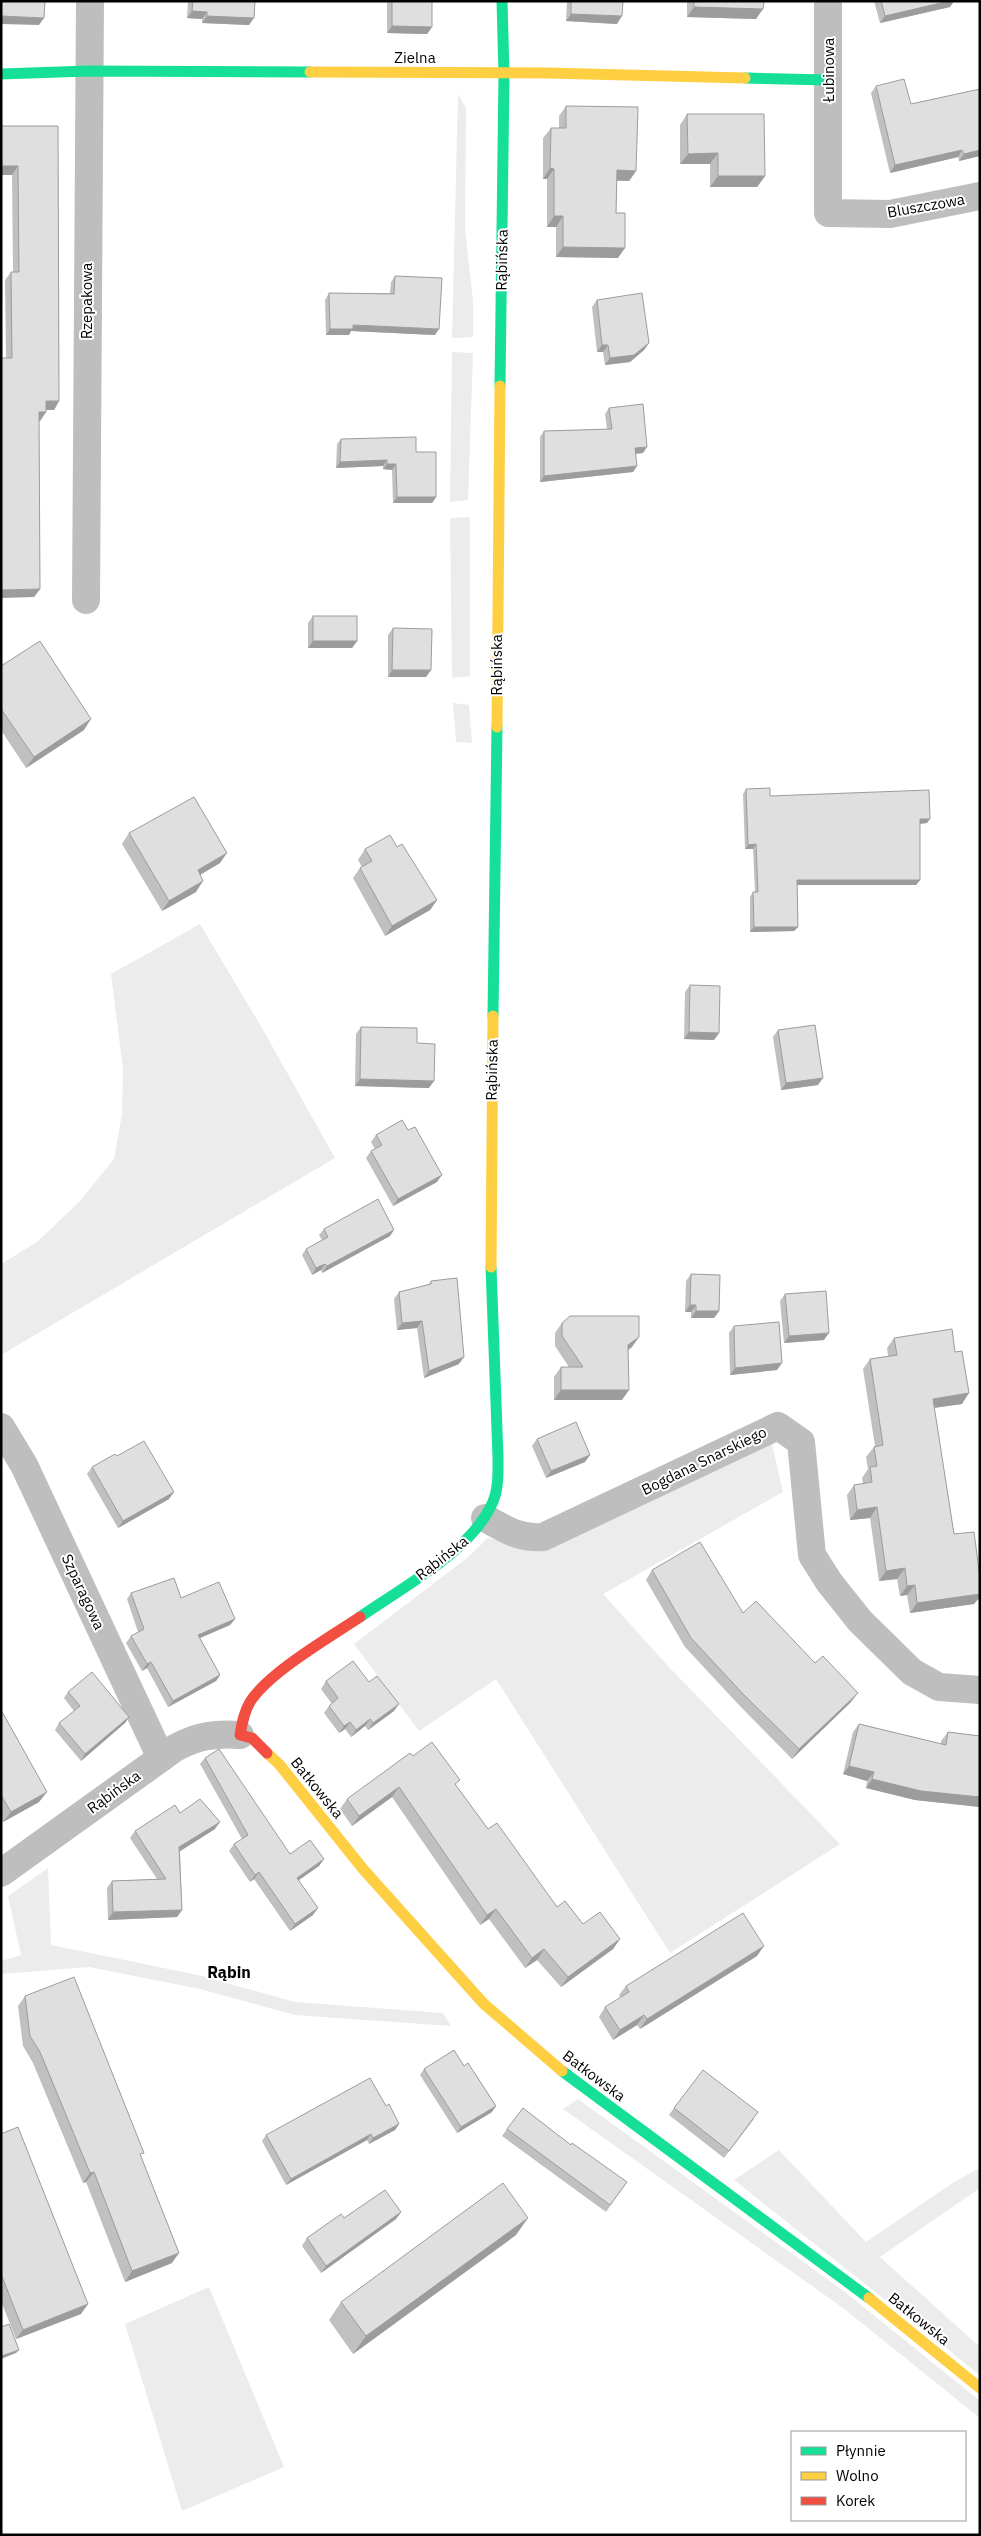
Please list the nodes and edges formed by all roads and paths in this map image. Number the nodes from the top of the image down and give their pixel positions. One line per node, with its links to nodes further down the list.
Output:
1 (90, 1): 4 (street, Rzepakowa)
2 (502, 1): 6 (street, Rąbińska)
3 (828, 1): 7 (street, Łubinowa)
4 (88, 71): 5 (street, Zielna); 6 (street, Zielna); 10 (street, Rzepakowa)
5 (1, 74)
6 (504, 74): 7 (street, Zielna); 12 (street, Rąbińska)
7 (829, 80): 8 (street, Łubinowa)
8 (829, 138): 9 (street, Bluszczowa)
9 (980, 196)
10 (86, 600)
11 (1, 1427): 15 (street, Szparagowa)
12 (485, 1518): 13 (street, Bogdana Snarskiego); 14 (street, Rąbińska)
13 (980, 1690)
14 (240, 1735): 15 (street, Rąbińska); 17 (street, Batkowska)
15 (161, 1758): 16 (street, Rąbińska)
16 (1, 1873)
17 (980, 2388)

